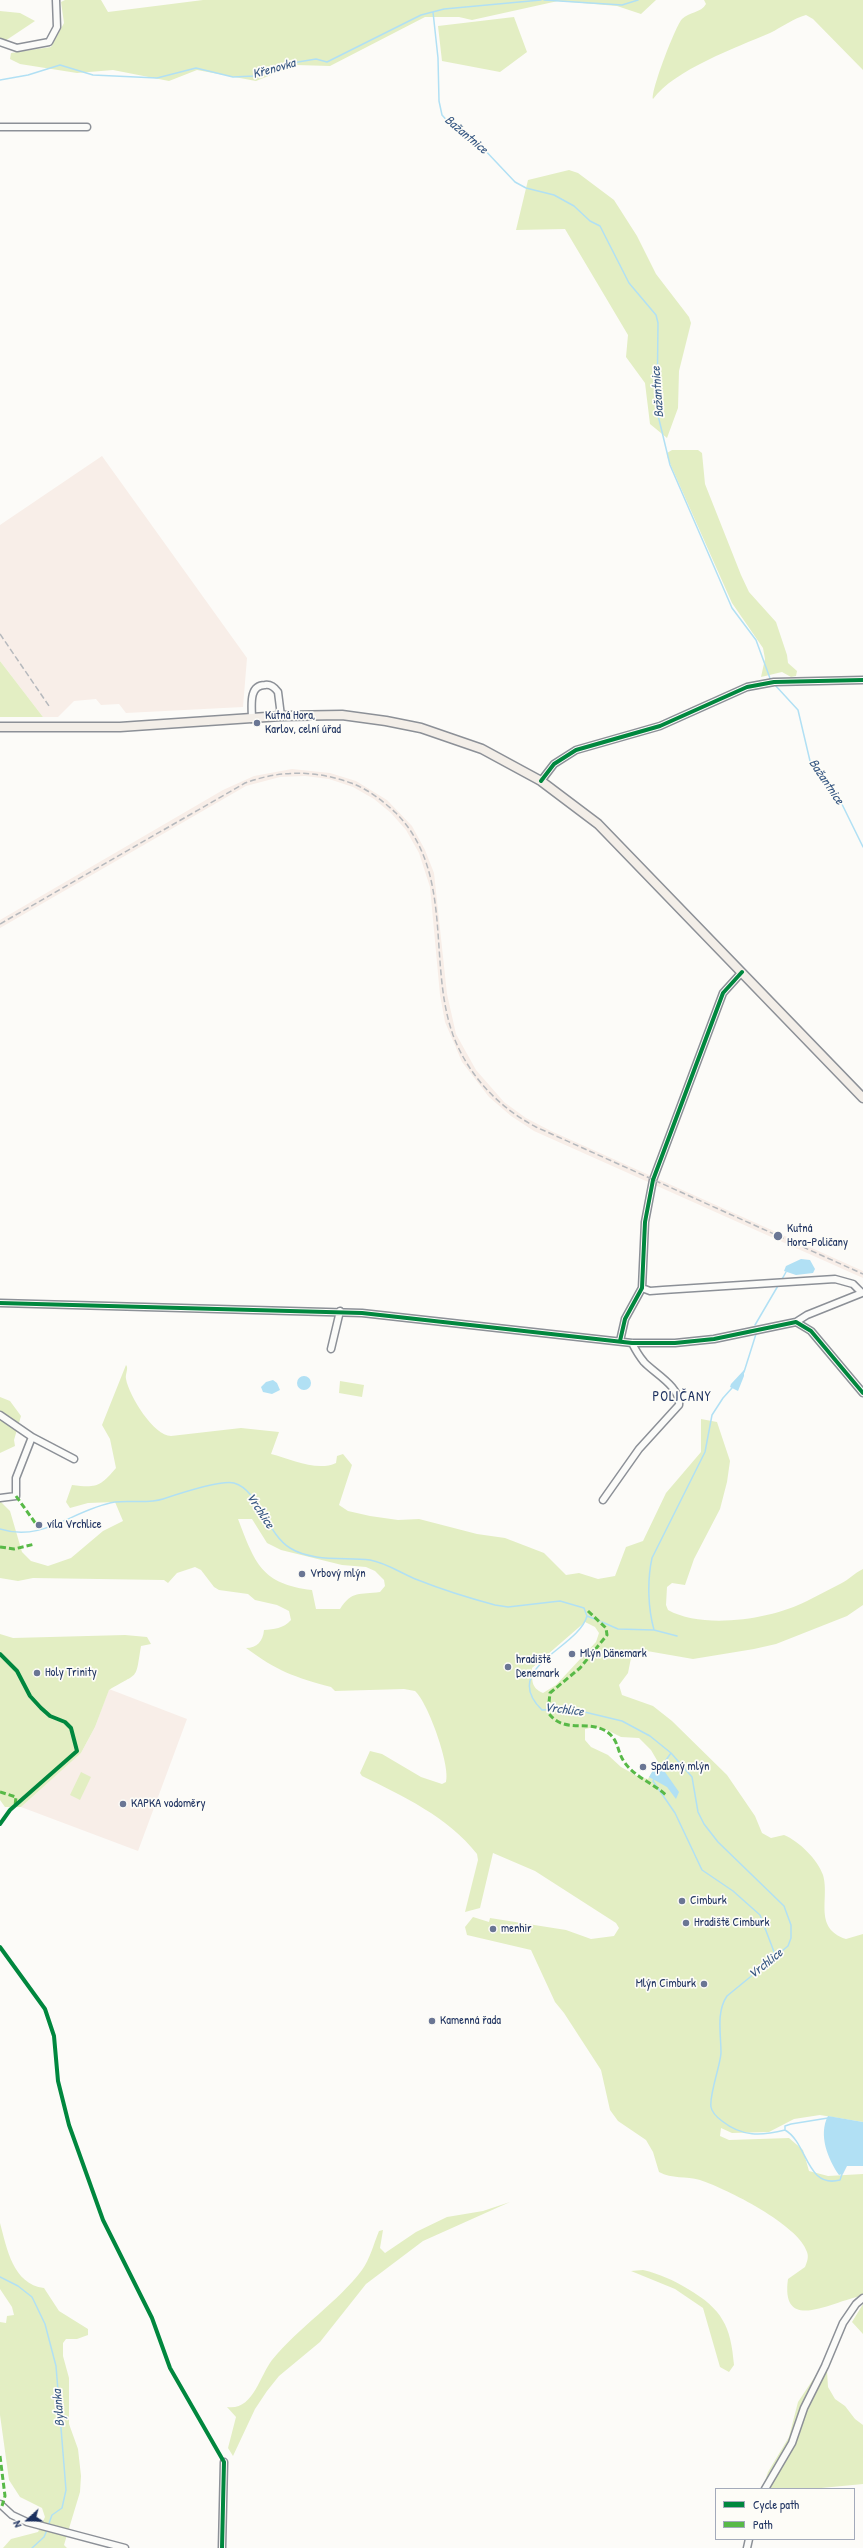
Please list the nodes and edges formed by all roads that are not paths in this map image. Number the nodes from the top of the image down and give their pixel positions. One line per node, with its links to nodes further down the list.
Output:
1 (56, 0): 2 (street)
2 (0, 42)
3 (0, 127): 4 (street)
4 (88, 127)
5 (863, 680): 9 (street)
6 (281, 716): 7 (main road); 7 (street); 9 (main road)
7 (252, 719): 8 (main road)
8 (0, 727)
9 (541, 780): 10 (main road)
10 (742, 972): 11 (main road); 12 (street)
11 (863, 1098)
12 (642, 1288): 13 (street); 17 (street)
13 (863, 1293): 16 (street)
14 (0, 1303): 15 (street)
15 (340, 1311): 17 (street); 19 (street)
16 (796, 1322): 18 (street); 20 (street)
17 (620, 1341): 18 (street)
18 (632, 1343): 25 (street)
19 (331, 1349)
20 (863, 1393)
21 (0, 1415): 22 (street)
22 (32, 1437): 23 (street); 24 (street)
23 (74, 1459)
24 (0, 1498)
25 (603, 1500)
26 (863, 2298): 28 (street)
27 (224, 2462): 31 (street)
28 (766, 2488)
29 (0, 2504): 30 (street)
30 (125, 2548)
31 (222, 2548)

